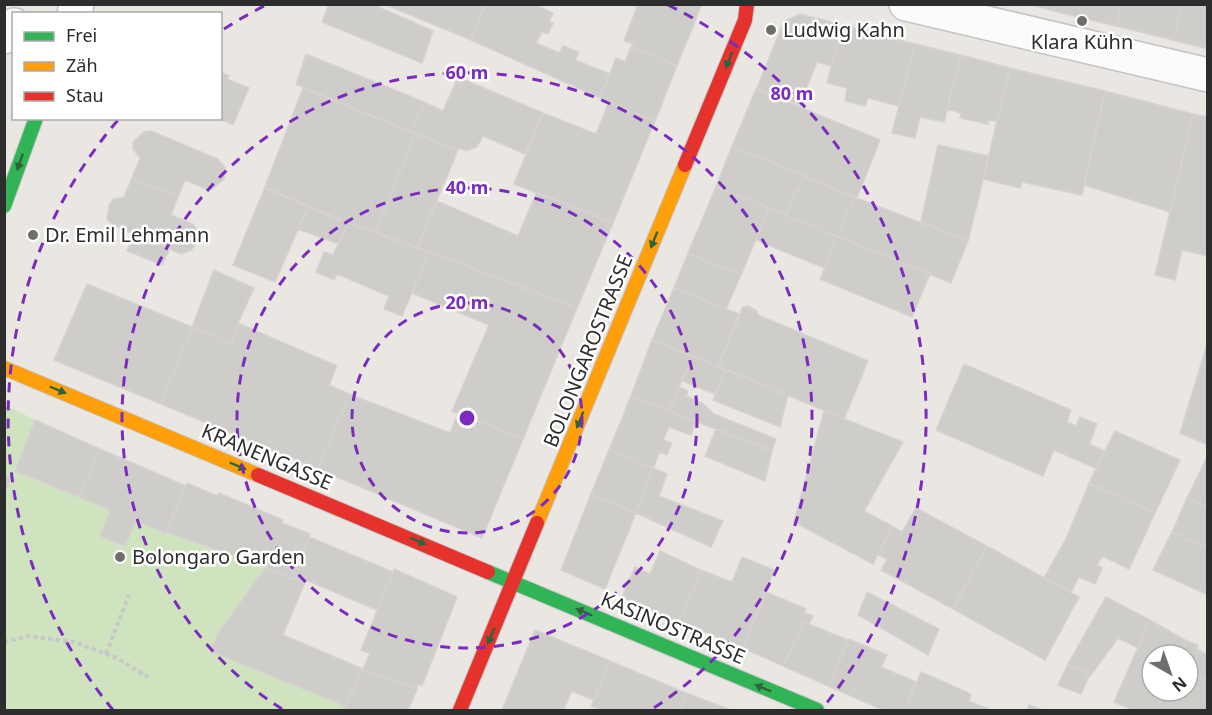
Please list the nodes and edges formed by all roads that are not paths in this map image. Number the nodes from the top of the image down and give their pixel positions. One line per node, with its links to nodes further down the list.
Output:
1 (747, 4): 7 (street, BOLONGAROSTRASSE, one-way to 7)
2 (906, 4): 3 (street)
3 (1208, 75)
4 (35, 120): 5 (street, one-way to 5)
5 (4, 206)
6 (4, 368): 7 (street, KRANENGASSE, one-way to 7)
7 (514, 582): 8 (street, BOLONGAROSTRASSE, one-way to 8); 9 (street, KASINOSTRASSE, one-way to 7)
8 (460, 711)
9 (817, 711)

